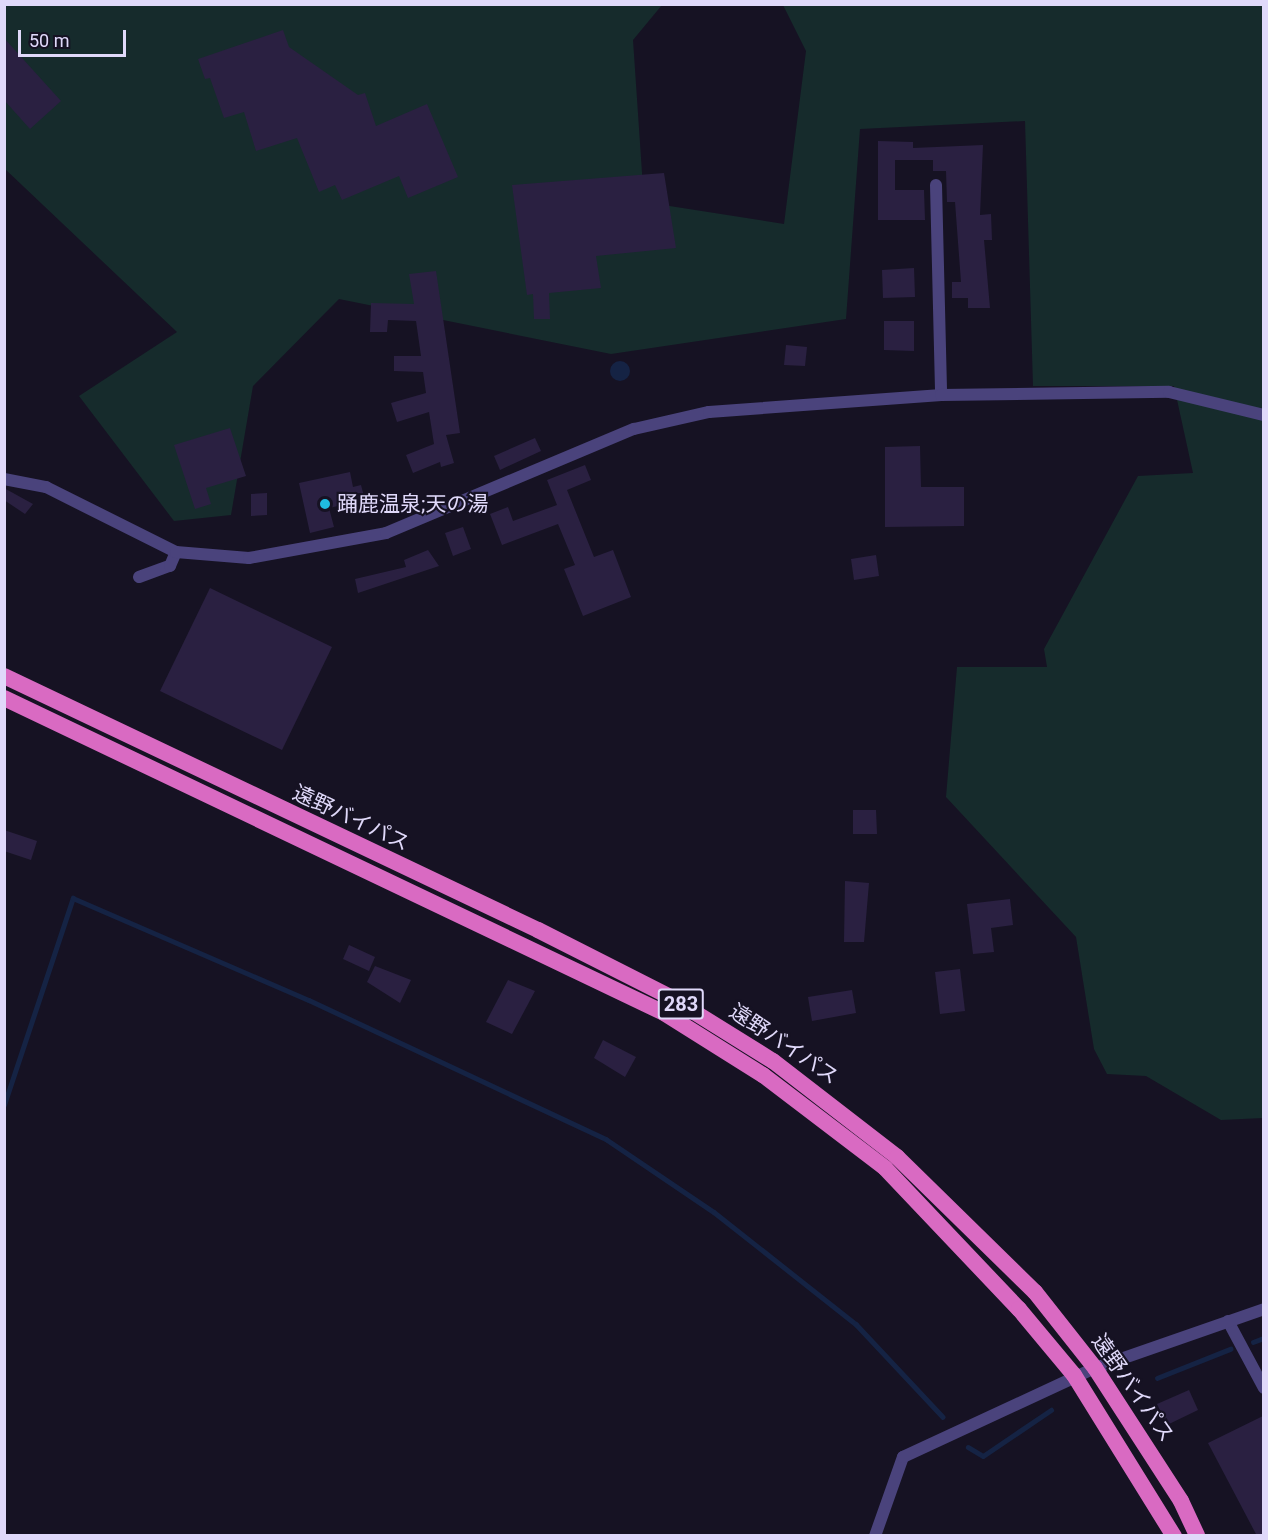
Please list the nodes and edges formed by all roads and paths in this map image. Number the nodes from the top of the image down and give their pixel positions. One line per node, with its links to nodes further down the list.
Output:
1 (936, 185): 2 (street)
2 (941, 395): 3 (street); 5 (street)
3 (1263, 415)
4 (4, 479): 5 (street)
5 (176, 552): 6 (street)
6 (139, 577)
7 (4, 676): 9 (highway, 遠野バイパス / 283)
8 (4, 698): 10 (highway, 遠野バイパス / 283)
9 (437, 883): 10 (highway); 13 (highway, 遠野バイパス / 283)
10 (430, 901): 14 (highway, 遠野バイパス / 283)
11 (1263, 1310): 12 (street)
12 (1228, 1321): 13 (street); 15 (street)
13 (1095, 1368): 14 (street); 18 (highway, 遠野バイパス / 283)
14 (1074, 1375): 16 (street); 17 (highway, 遠野バイパス / 283)
15 (1263, 1388)
16 (875, 1536)
17 (1174, 1536)
18 (1197, 1536)

